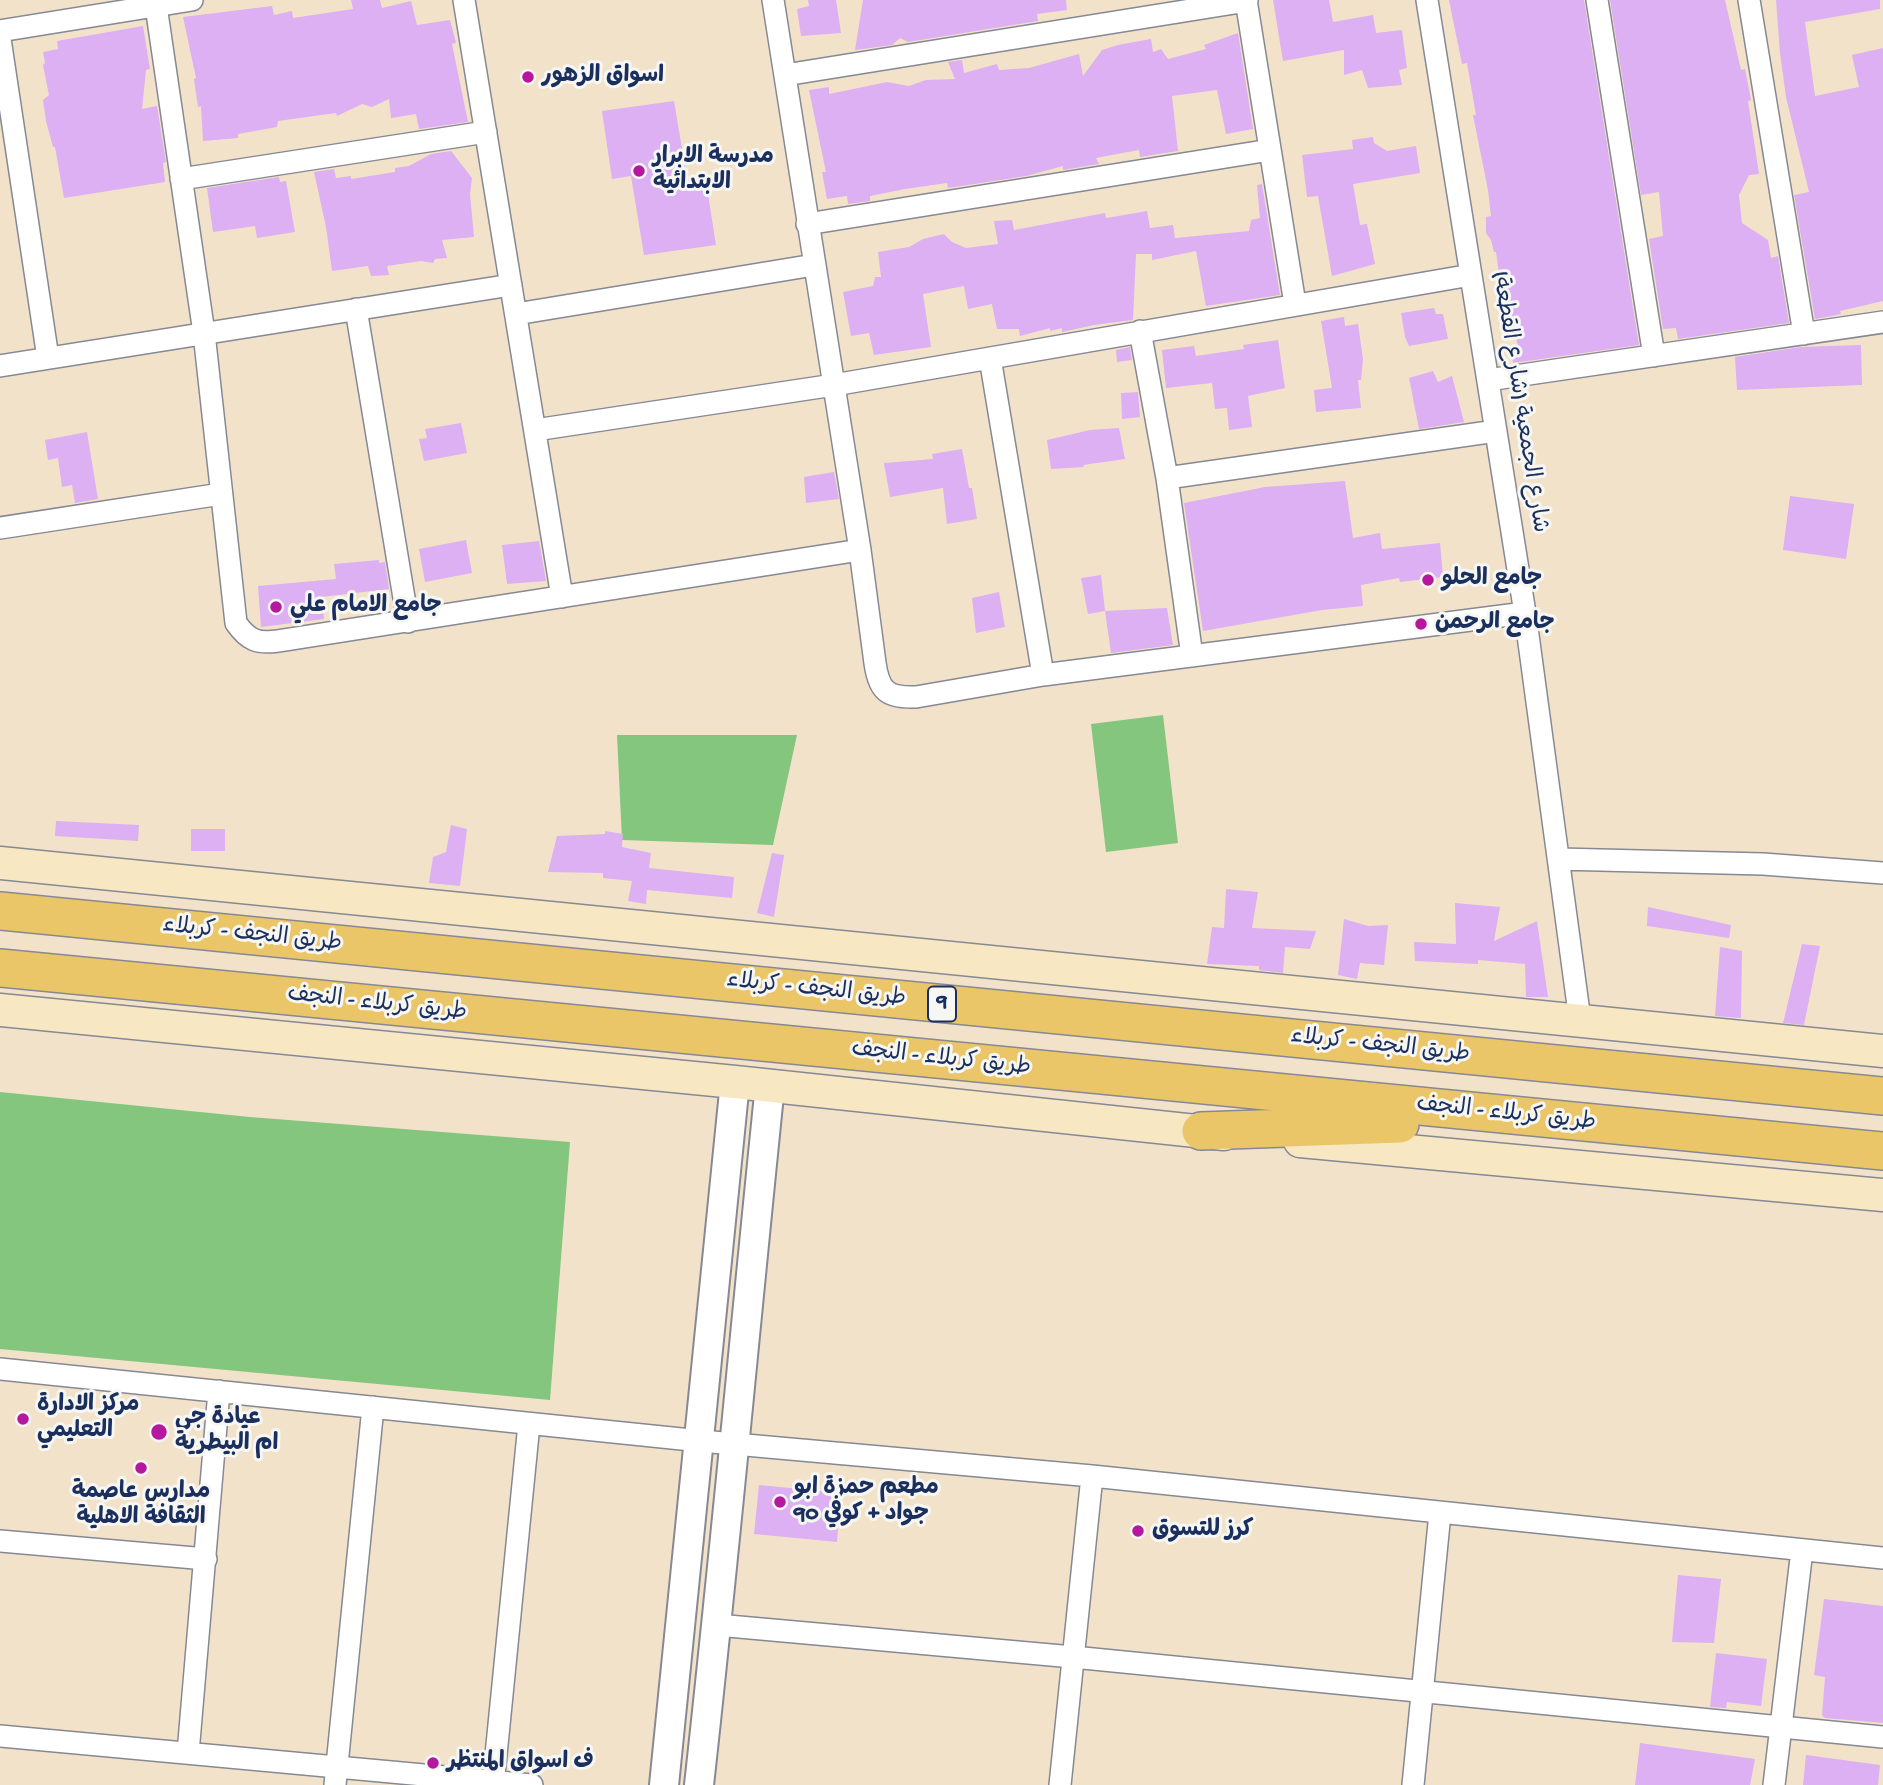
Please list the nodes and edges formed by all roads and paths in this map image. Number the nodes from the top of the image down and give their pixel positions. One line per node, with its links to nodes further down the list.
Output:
1 (192, 0): 8 (street)
2 (464, 0): 12 (street)
3 (773, 0): 11 (street)
4 (1247, 0): 11 (street); 13 (street)
5 (1427, 0): 17 (street, شارع الجمعية (شارع القطعة))
6 (1597, 0): 26 (street)
7 (1749, 0): 25 (street)
8 (148, 4): 9 (street); 14 (street)
9 (0, 30)
10 (0, 39): 27 (street)
11 (785, 75): 15 (street)
12 (486, 132): 14 (street); 18 (street)
13 (1270, 150): 15 (street); 19 (street)
14 (181, 180): 24 (street)
15 (807, 224): 16 (street)
16 (814, 265): 21 (street); 31 (street)
17 (1471, 275): 19 (street); 30 (street, شارع الجمعية (شارع القطعة))
18 (511, 285): 20 (street); 21 (street)
19 (1295, 304): 23 (street)
20 (356, 309): 24 (street); 40 (street)
21 (516, 314): 32 (street)
22 (1883, 322): 25 (street)
23 (1140, 331): 28 (street); 34 (street)
24 (204, 333): 27 (street); 35 (street)
25 (1804, 334): 26 (street)
26 (1654, 356): 30 (street)
27 (48, 358): 29 (street)
28 (990, 358): 31 (street); 42 (street)
29 (0, 366)
30 (1488, 380): 33 (street, شارع الجمعية (شارع القطعة))
31 (834, 385): 32 (street); 37 (street)
32 (535, 430): 38 (street)
33 (1496, 431): 34 (street); 39 (street, شارع الجمعية (شارع القطعة))
34 (1167, 478): 41 (street)
35 (221, 494): 36 (street); 40 (street)
36 (0, 528)
37 (860, 550): 38 (street); 42 (street)
38 (562, 597): 40 (street)
39 (1525, 612): 41 (street); 43 (street, شارع الجمعية (شارع القطعة))
40 (408, 622)
41 (1192, 656): 42 (street)
42 (1043, 675)
43 (1559, 859): 45 (street); 49 (street, شارع الجمعية (شارع القطعة))
44 (0, 863): 49 (main road)
45 (1883, 873)
46 (0, 911): 53 (highway, طريق النجف - کربلاء / 9)
47 (0, 968): 54 (highway, طريق کربلاء - النجف)
48 (0, 1010): 51 (main road)
49 (1580, 1020): 50 (main road)
50 (1883, 1051)
51 (736, 1082): 52 (main road); 62 (street)
52 (770, 1085): 55 (main road); 63 (street)
53 (1883, 1096)
54 (1539, 1118): 55 (highway); 56 (highway, طريق کربلاء - النجف)
55 (1201, 1131): 57 (main road)
56 (1883, 1151)
57 (1883, 1195)
58 (0, 1369): 59 (street)
59 (219, 1391): 60 (street); 71 (street)
60 (373, 1407): 61 (street); 79 (street)
61 (529, 1424): 62 (street); 80 (street)
62 (701, 1441): 63 (street); 65 (street)
63 (733, 1444): 64 (street); 66 (street)
64 (1092, 1476): 67 (street); 73 (street)
65 (696, 1487): 66 (street); 82 (street)
66 (729, 1494): 72 (street)
67 (1440, 1513): 69 (street); 74 (street)
68 (0, 1541): 71 (street)
69 (1802, 1550): 70 (street); 75 (street)
70 (1883, 1558)
71 (206, 1559): 78 (street)
72 (717, 1625): 73 (street); 83 (street)
73 (1073, 1657): 74 (street); 84 (street)
74 (1422, 1693): 75 (street); 85 (street)
75 (1781, 1728): 77 (street); 86 (street)
76 (0, 1736): 78 (street)
77 (1883, 1737)
78 (188, 1753): 79 (street)
79 (336, 1776): 80 (street)
80 (494, 1783): 81 (street)
81 (532, 1785)
82 (664, 1785)
83 (699, 1785)
84 (1060, 1785)
85 (1413, 1785)
86 (1774, 1785)

